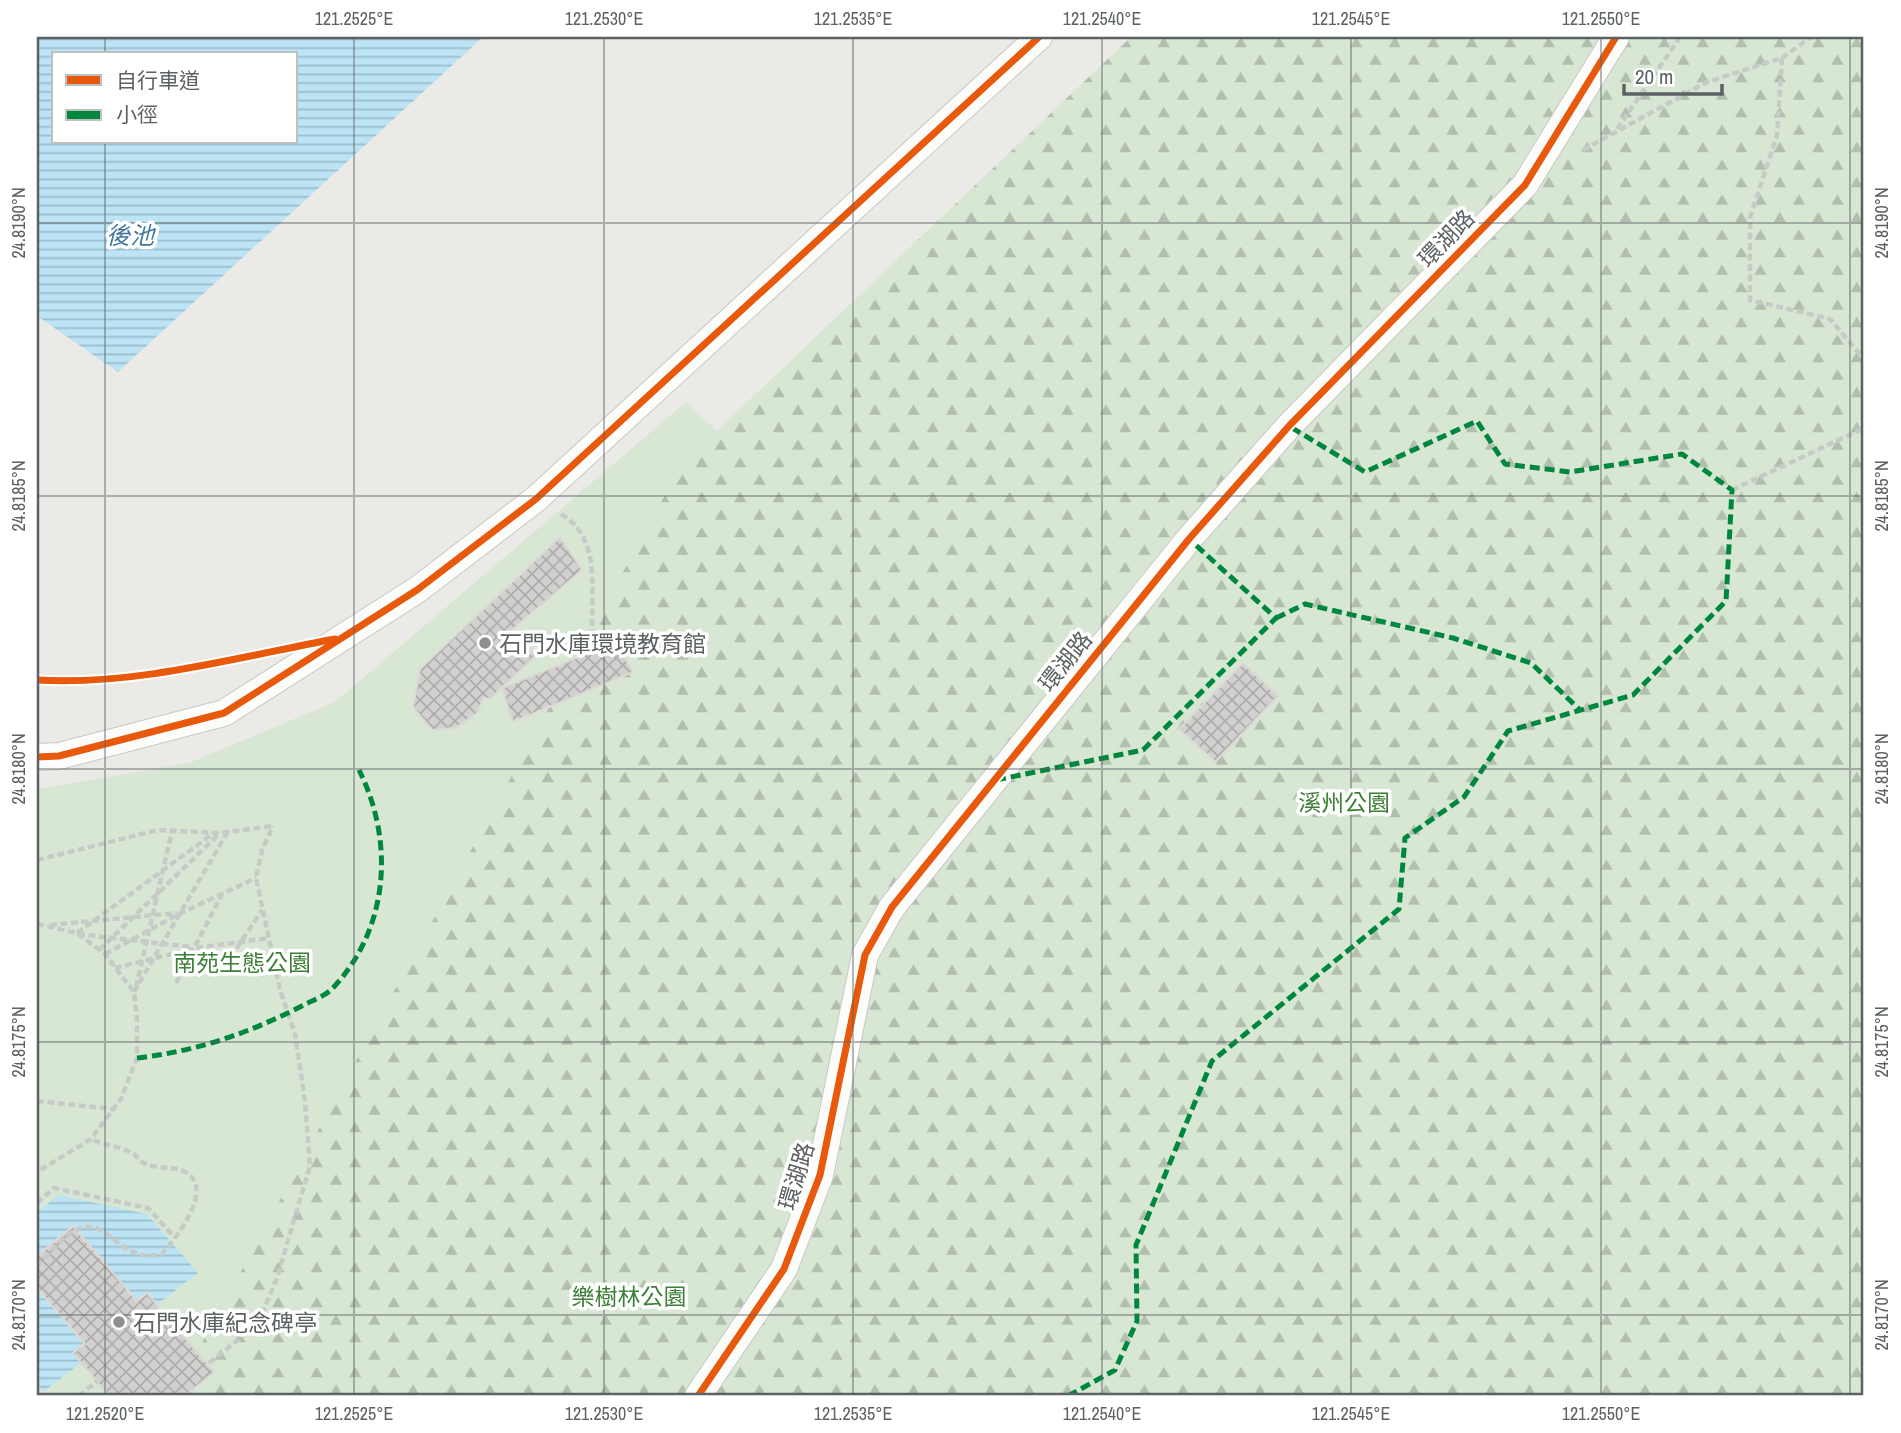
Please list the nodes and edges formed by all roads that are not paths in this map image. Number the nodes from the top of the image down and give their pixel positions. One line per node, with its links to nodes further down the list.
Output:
1 (1039, 37): 3 (street)
2 (1616, 37): 4 (street, 環湖路)
3 (37, 757)
4 (698, 1396)

